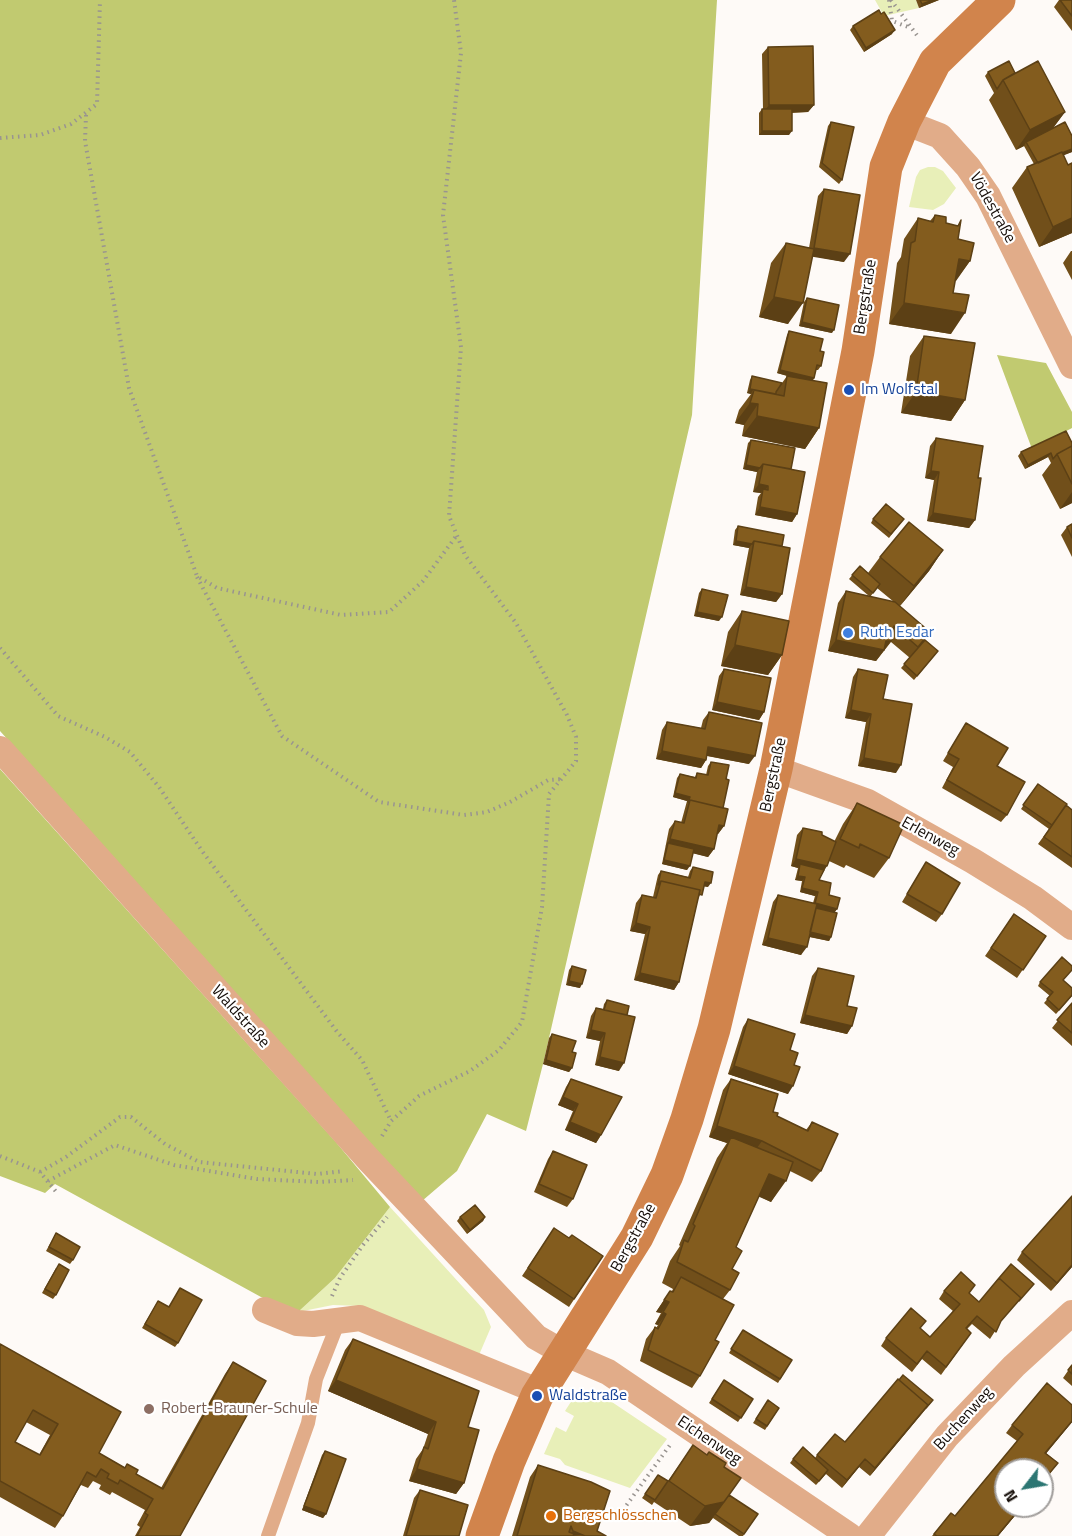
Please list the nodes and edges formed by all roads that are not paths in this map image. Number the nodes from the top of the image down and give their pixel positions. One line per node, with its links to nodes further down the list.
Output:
1 (999, 0): 2 (street)
2 (904, 122): 3 (street, Vödestraße); 5 (street, Bergstraße)
3 (1072, 366)
4 (0, 749): 10 (street, Waldstraße)
5 (776, 770): 6 (street, Erlenweg); 10 (street, Bergstraße)
6 (1072, 927)
7 (265, 1310): 9 (street)
8 (1072, 1313): 15 (street, Buchenweg)
9 (338, 1323): 11 (street); 12 (lane)
10 (564, 1353): 11 (street, Bergstraße); 14 (street, Eichenweg)
11 (540, 1392): 13 (street, Bergstraße)
12 (268, 1536)
13 (482, 1536)
14 (850, 1536)
15 (868, 1536)

